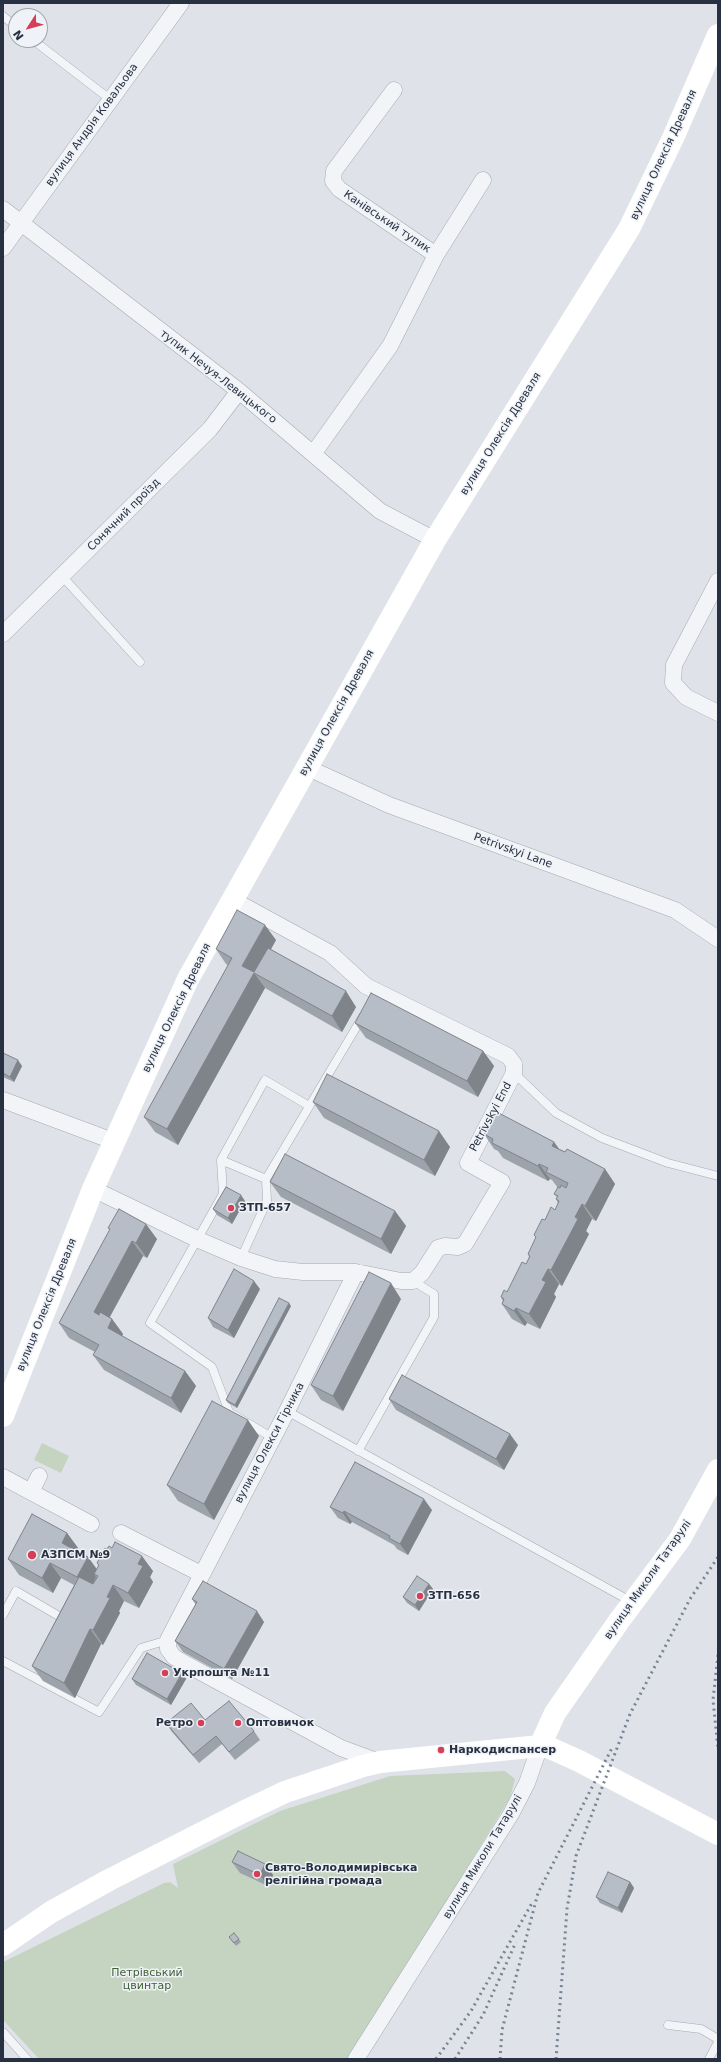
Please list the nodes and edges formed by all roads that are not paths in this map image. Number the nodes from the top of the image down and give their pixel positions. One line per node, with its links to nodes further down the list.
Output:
1 (181, 3): 5 (street, вулиця Андрія Ковальова)
2 (718, 35): 13 (street, вулиця Олексія Древаля)
3 (43, 48): 5 (lane)
4 (394, 90): 10 (street, Канівський тупик)
5 (111, 100): 8 (street, вулиця Андрія Ковальова)
6 (483, 180): 10 (street, Канівський тупик)
7 (3, 209): 8 (street, тупик Нечуя-Левицького)
8 (20, 224): 9 (street, вулиця Андрія Ковальова); 11 (street, тупик Нечуя-Левицького)
9 (3, 248)
10 (436, 255): 12 (street, Канівський тупик)
11 (239, 391): 12 (street, тупик Нечуя-Левицького); 14 (street, Сонячний проїзд)
12 (313, 454): 13 (street, тупик Нечуя-Левицького)
13 (434, 540): 19 (street, вулиця Олексія Древаля)
14 (62, 576): 16 (street, Сонячний проїзд); 17 (lane)
15 (718, 581): 18 (street)
16 (3, 634)
17 (140, 662)
18 (718, 713)
19 (306, 767): 20 (street, вулиця Олексія Древаля); 21 (street, Petrivskyi Lane)
20 (233, 900): 22 (street, Petrivskyi End); 26 (street, вулиця Олексія Древаля)
21 (718, 939)
22 (373, 999): 23 (street, Petrivskyi End); 25 (lane)
23 (514, 1073): 28 (lane); 34 (street, Petrivskyi End)
24 (3, 1100): 26 (street)
25 (309, 1106): 27 (lane); 29 (lane)
26 (113, 1141): 30 (street, вулиця Олексія Древаля)
27 (221, 1160): 29 (lane); 31 (lane)
28 (718, 1176)
29 (266, 1179): 32 (lane)
30 (93, 1189): 31 (street); 36 (street, вулиця Олексія Древаля)
31 (199, 1240): 32 (street); 37 (lane)
32 (241, 1258): 33 (street)
33 (356, 1272): 34 (street); 35 (street, вулиця Олекси Гірника)
34 (413, 1280): 38 (lane)
35 (287, 1411): 37 (street, вулиця Олекси Гірника); 38 (lane)
36 (3, 1416)
37 (272, 1438): 45 (street, вулиця Олекси Гірника)
38 (358, 1451): 46 (lane)
39 (718, 1470): 46 (street, вулиця Миколи Татарулі)
40 (39, 1476): 42 (street)
41 (3, 1477): 42 (street)
42 (31, 1492): 43 (street)
43 (91, 1524)
44 (121, 1533): 45 (street)
45 (201, 1574): 49 (street, вулиця Олекси Гірника)
46 (633, 1602): 51 (street, вулиця Миколи Татарулі)
47 (3, 1615): 48 (lane)
48 (57, 1615)
49 (168, 1640): 50 (lane); 52 (street)
50 (3, 1660)
51 (540, 1746): 52 (street); 53 (street); 60 (street, вулиця Миколи Татарулі)
52 (380, 1762): 54 (street)
53 (718, 1834)
54 (3, 1945)
55 (668, 2025): 57 (lane)
56 (3, 2032): 59 (lane)
57 (718, 2039)
58 (718, 2042): 61 (lane)
59 (27, 2059)
60 (356, 2059)
61 (709, 2059)

